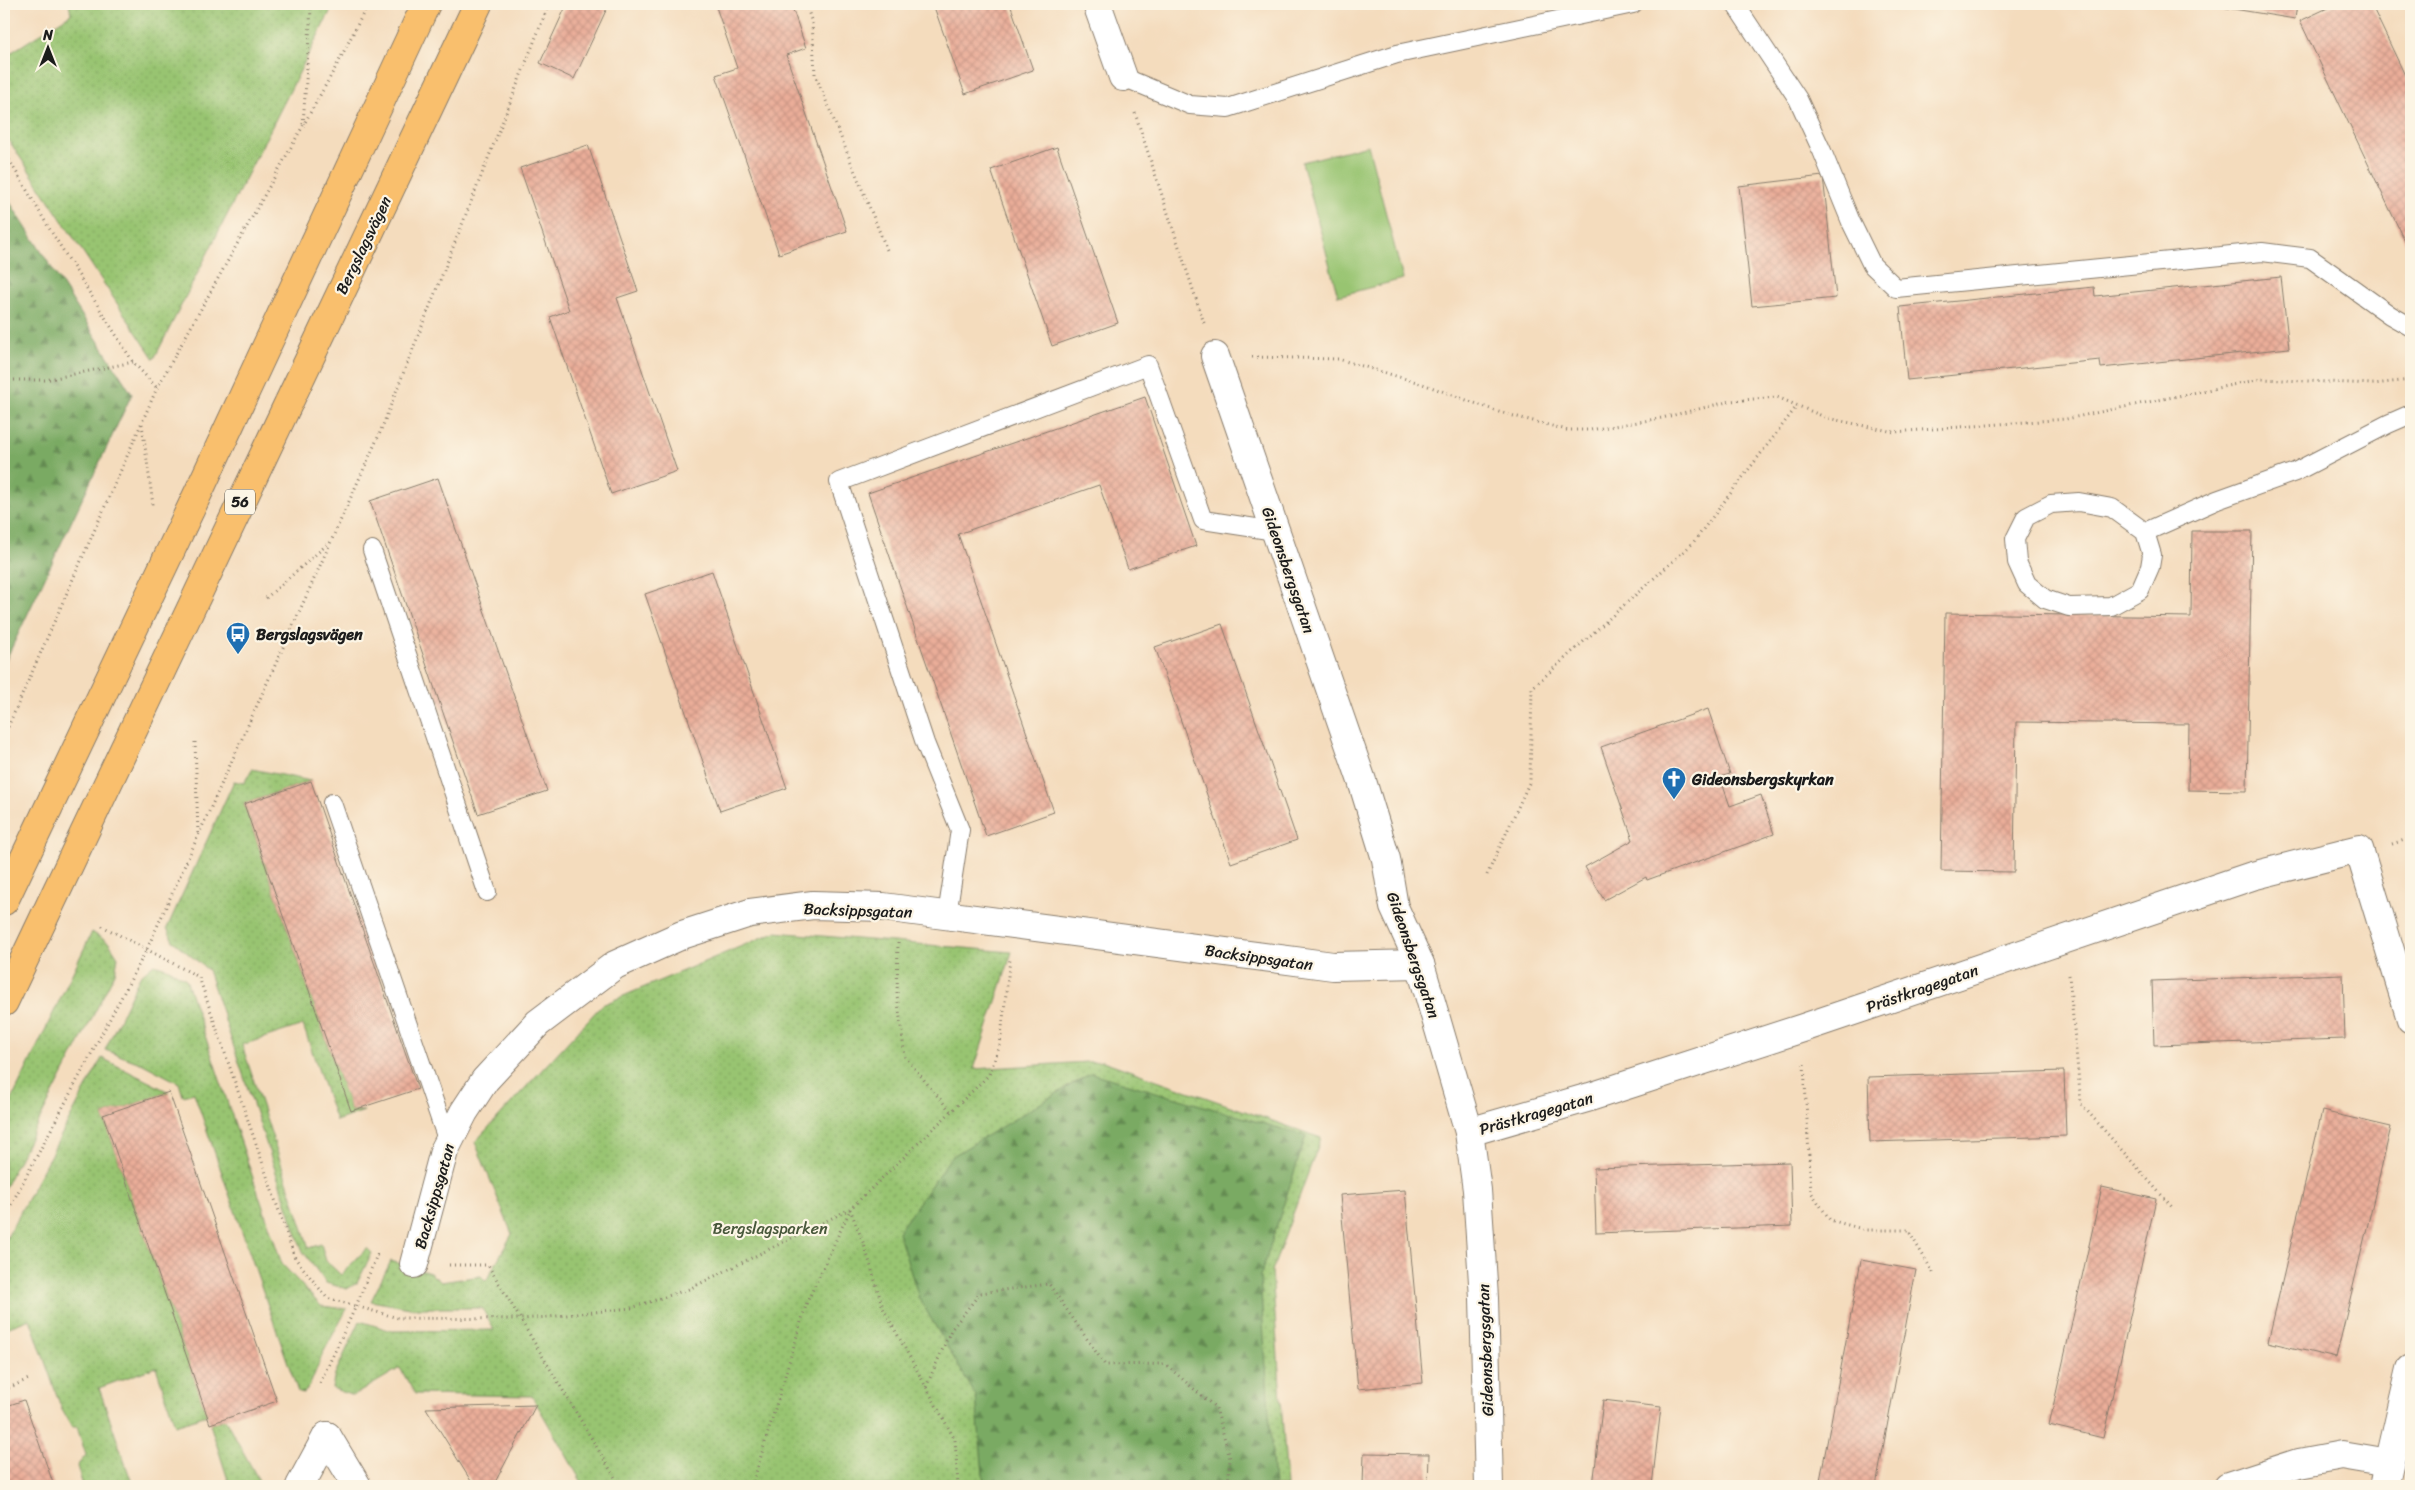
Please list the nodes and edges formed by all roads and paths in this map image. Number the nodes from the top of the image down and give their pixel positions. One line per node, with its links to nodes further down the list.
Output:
1 (307, 4): 11 (path)
2 (368, 4): 11 (path)
3 (426, 4): 35 (highway, 56)
4 (478, 4): 43 (highway, Bergslagsvägen / 56)
5 (549, 4): 26 (path)
6 (806, 4): 13 (path)
7 (1097, 4): 10 (street)
8 (1633, 4): 10 (lane)
9 (1734, 4): 14 (lane)
10 (1122, 77): 15 (path)
11 (303, 126): 19 (path)
12 (4, 151): 16 (path)
13 (887, 250)
14 (2411, 327)
15 (1215, 356): 20 (path); 24 (street, Gideonsbergsgatan)
16 (133, 362): 17 (path); 19 (path)
17 (4, 380)
18 (2411, 380): 20 (path)
19 (157, 388): 22 (path)
20 (1797, 406): 33 (path)
21 (2411, 414): 25 (lane)
22 (142, 424): 23 (path); 29 (path)
23 (153, 508)
24 (1276, 531): 37 (lane); 42 (street, Gideonsbergsgatan)
25 (2145, 532): 25 (lane)
26 (332, 540): 28 (path); 32 (path)
27 (372, 550): 34 (lane)
28 (266, 598)
29 (4, 736)
30 (195, 742): 32 (path)
31 (332, 803): 48 (lane)
32 (198, 834): 41 (path)
33 (1487, 875)
34 (487, 892)
35 (4, 901)
36 (899, 909): 37 (street, Backsippsgatan); 46 (path); 48 (street, Backsippsgatan)
37 (947, 915): 38 (street, Backsippsgatan)
38 (1014, 924): 42 (street, Backsippsgatan); 46 (path)
39 (102, 926): 41 (path)
40 (2066, 940): 44 (street, Prästkragegatan); 45 (street, Prästkragegatan); 49 (path)
41 (147, 949): 51 (path); 54 (path)
42 (1420, 964): 47 (street, Gideonsbergsgatan)
43 (4, 1002)
44 (2411, 1019)
45 (1803, 1028): 47 (street, Prästkragegatan); 53 (path)
46 (951, 1112): 50 (path)
47 (1469, 1132): 68 (street, Gideonsbergsgatan)
48 (448, 1142): 52 (street, Backsippsgatan)
49 (2172, 1207)
50 (850, 1209): 55 (path); 59 (path); 65 (path)
51 (4, 1218)
52 (414, 1264): 54 (path); 55 (path)
53 (1934, 1274)
54 (356, 1306): 55 (path); 58 (path)
55 (520, 1319): 64 (path)
56 (2411, 1369): 61 (street)
57 (31, 1378): 60 (path)
58 (320, 1383)
59 (926, 1387): 66 (path); 67 (path)
60 (4, 1390)
61 (2387, 1475): 69 (street)
62 (300, 1486): 63 (street)
63 (357, 1486)
64 (620, 1486)
65 (752, 1486)
66 (958, 1486)
67 (1228, 1486)
68 (1489, 1486)
69 (2228, 1486)

